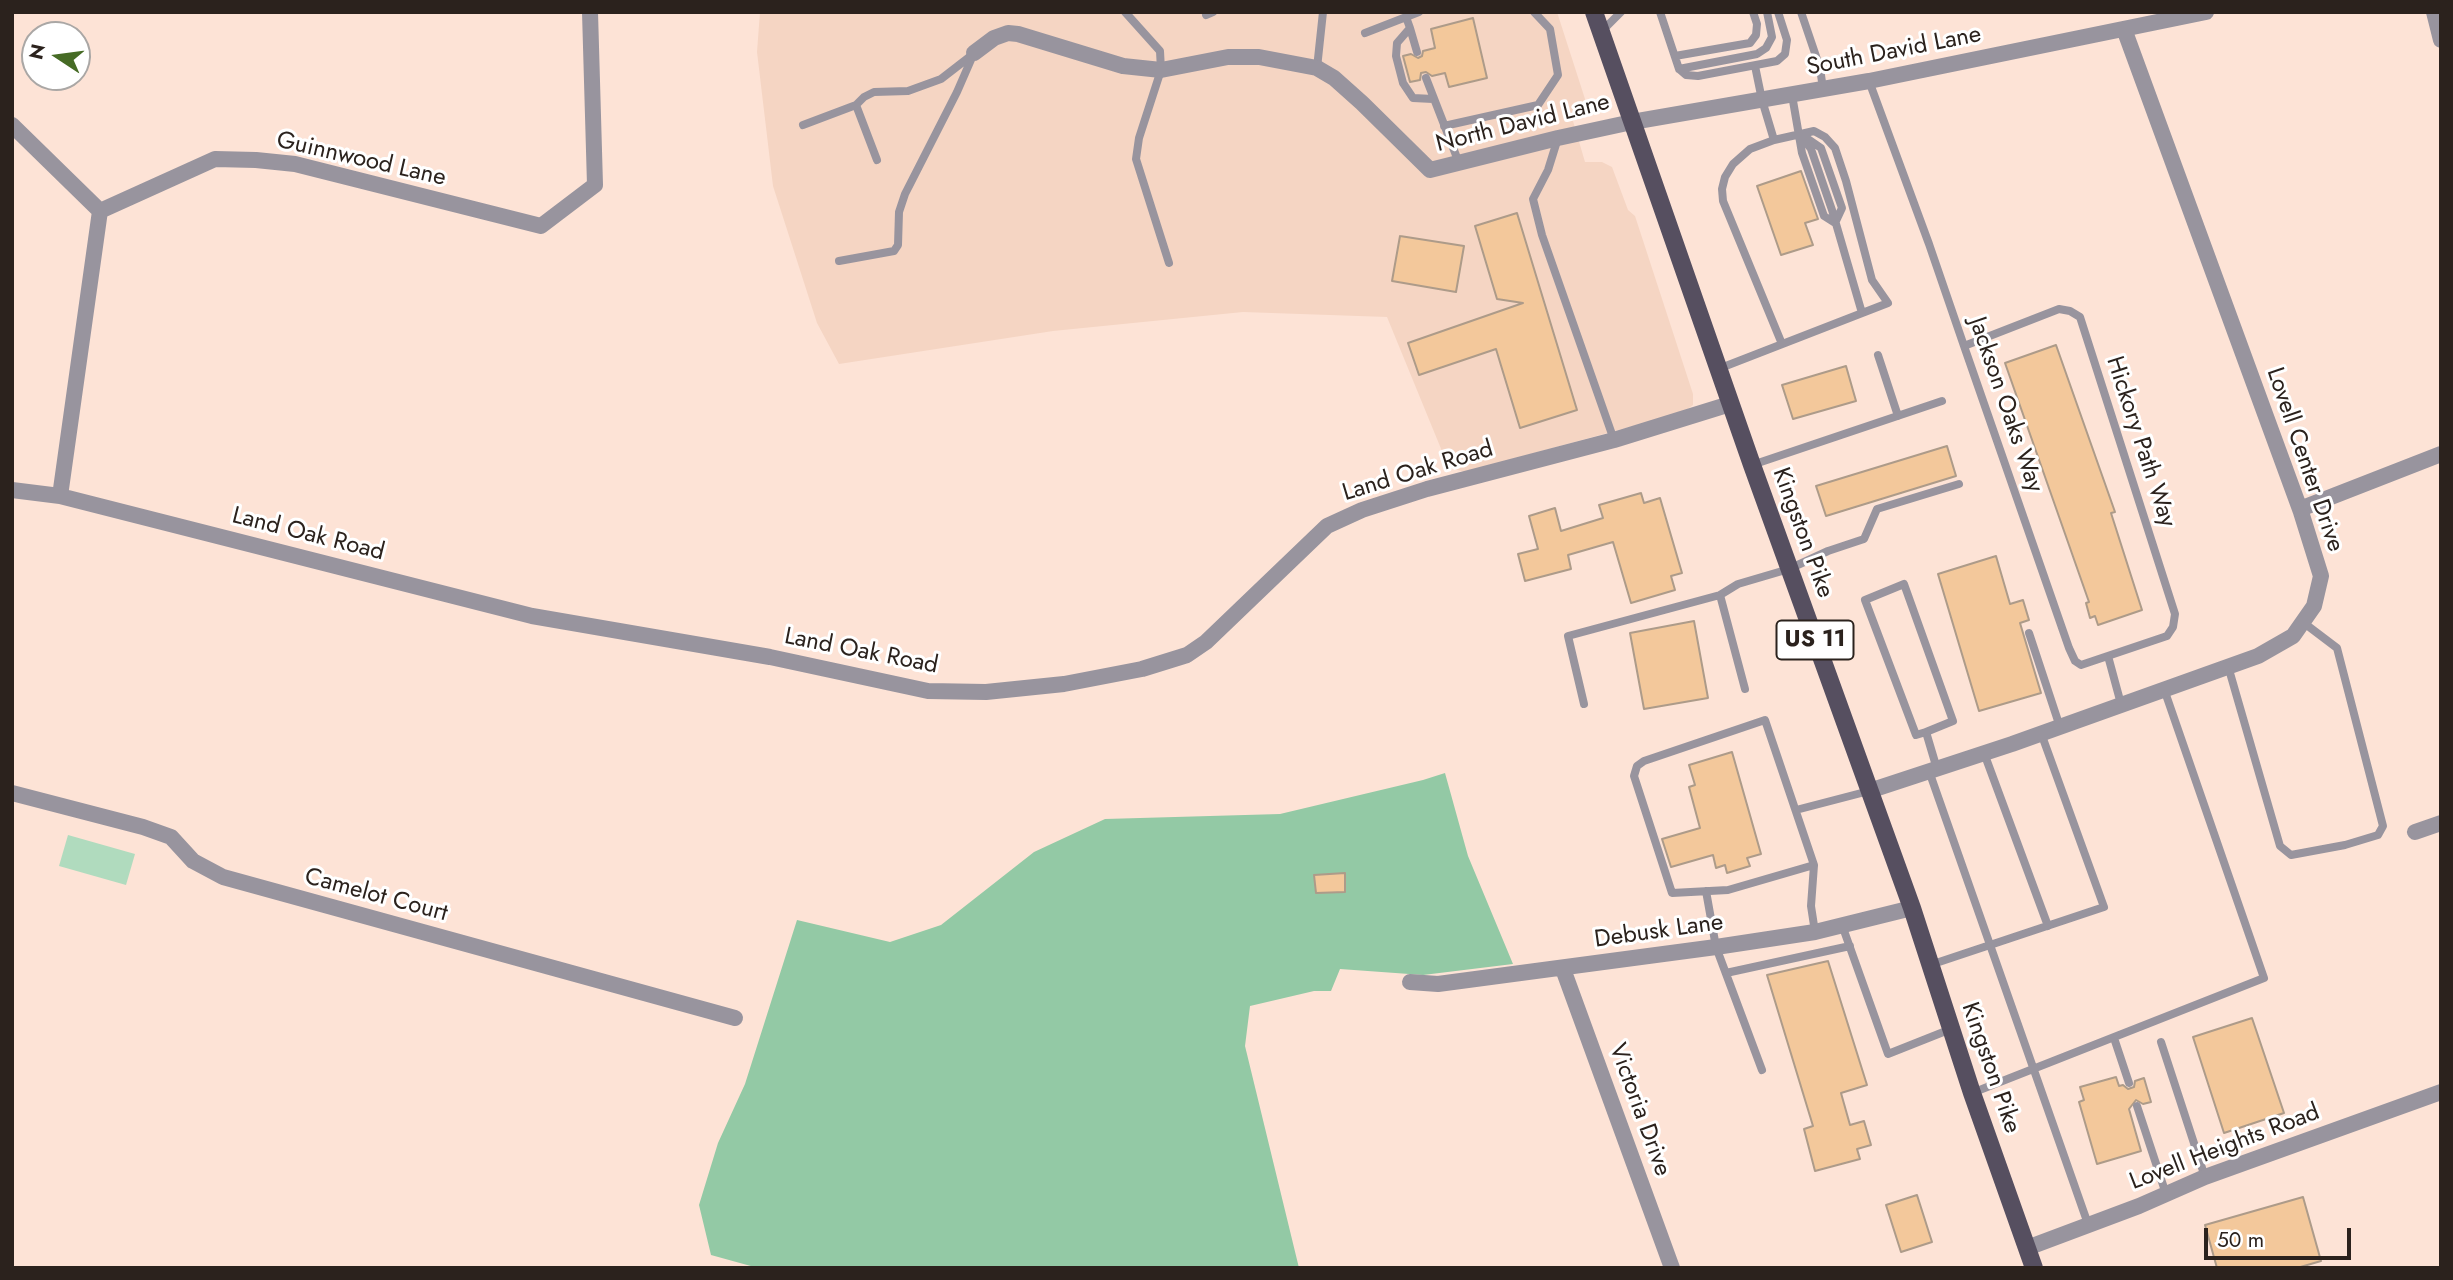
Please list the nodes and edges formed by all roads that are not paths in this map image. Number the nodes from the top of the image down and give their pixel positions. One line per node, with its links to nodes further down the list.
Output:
1 (590, 12): 44 (street, Guinnwood Lane)
2 (1125, 12): 26 (lane)
3 (1323, 12): 25 (lane)
4 (1419, 12): 15 (lane)
5 (1534, 12): 38 (lane)
6 (1594, 12): 18 (main road, Kingston Pike / US 11)
7 (1621, 12): 18 (lane)
8 (1660, 12): 23 (lane)
9 (1753, 12): 23 (lane)
10 (1767, 12): 27 (lane)
11 (1778, 12): 24 (lane)
12 (1801, 12): 30 (lane)
13 (2206, 12): 17 (street, South David Lane)
14 (2434, 12): 20 (street)
15 (1406, 17): 16 (lane); 19 (lane)
16 (1410, 29): 21 (lane); 32 (lane)
17 (2124, 29): 29 (street, South David Lane); 62 (street, Lovell Center Drive)
18 (1601, 32): 35 (main road, Kingston Pike / US 11)
19 (1365, 33)
20 (2441, 40)
21 (1417, 52)
22 (974, 53): 26 (street, North David Lane); 34 (lane); 46 (lane)
23 (1675, 56): 27 (lane)
24 (1755, 66): 27 (lane); 33 (lane)
25 (1317, 68): 26 (street, North David Lane); 43 (street, North David Lane)
26 (1161, 69): 47 (lane)
27 (1679, 69)
28 (1426, 78): 32 (lane)
29 (1869, 81): 30 (street, South David Lane); 50 (lane, Jackson Oaks Way)
30 (1823, 89): 31 (street, South David Lane)
31 (1791, 94): 33 (street, South David Lane); 39 (lane)
32 (1433, 99): 38 (lane)
33 (1762, 100): 35 (street, South David Lane); 41 (lane)
34 (856, 105): 37 (lane); 42 (lane)
35 (1632, 122): 40 (street, North David Lane); 52 (main road, Kingston Pike / US 11)
36 (12, 125): 44 (street)
37 (803, 125)
38 (1444, 126): 43 (lane)
39 (1800, 134): 41 (lane); 45 (lane); 45 (lane); 48 (lane)
40 (1558, 138): 43 (street, North David Lane); 56 (lane)
41 (1774, 140): 49 (lane)
42 (877, 160)
43 (1459, 163)
44 (100, 211): 61 (street)
45 (1835, 223): 48 (lane)
46 (839, 261)
47 (1169, 264)
48 (1861, 313): 49 (lane)
49 (1782, 344): 52 (lane)
50 (1964, 346): 67 (lane, Jackson Oaks Way); 67 (lane, Hickory Path Way)
51 (1878, 355): 55 (lane)
52 (1718, 369): 54 (main road, Kingston Pike / US 11)
53 (1942, 401): 55 (lane)
54 (1730, 404): 56 (street, Land Oak Road); 58 (main road, Kingston Pike / US 11)
55 (1898, 416): 58 (lane)
56 (1614, 440): 61 (street, Land Oak Road)
57 (2441, 454): 62 (street)
58 (1752, 465): 63 (main road, Kingston Pike / US 11)
59 (1959, 484): 63 (lane)
60 (12, 490): 61 (street, Land Oak Road)
61 (60, 496)
62 (2300, 509): 65 (street, Lovell Center Drive)
63 (1789, 569): 64 (lane); 78 (main road, Kingston Pike / US 11)
64 (1720, 595): 69 (lane); 71 (lane)
65 (2304, 623): 68 (street, Lovell Center Drive); 68 (lane)
66 (2029, 633): 73 (lane)
67 (2108, 656): 72 (lane)
68 (2228, 666): 70 (street, Lovell Center Drive)
69 (1745, 689)
70 (2164, 689): 72 (street, Lovell Center Drive); 98 (lane)
71 (1584, 704)
72 (2121, 704): 73 (street, Lovell Center Drive)
73 (2060, 727): 75 (street, Lovell Center Drive)
74 (1926, 732): 74 (lane); 77 (lane)
75 (2041, 733): 76 (street, Lovell Center Drive); 87 (lane)
76 (1984, 753): 77 (street, Lovell Center Drive); 87 (lane)
77 (1933, 770): 78 (street, Lovell Center Drive); 90 (lane)
78 (1869, 791): 80 (lane); 85 (main road, Kingston Pike / US 11)
79 (14, 799): 96 (street, Camelot Court)
80 (1796, 810): 83 (lane); 84 (lane)
81 (2441, 823): 82 (street)
82 (2415, 832)
83 (1814, 865): 84 (lane); 88 (lane)
84 (1706, 891): 91 (lane)
85 (1912, 908): 86 (street, Debusk Lane); 92 (main road, Kingston Pike / US 11)
86 (1842, 925): 88 (street, Debusk Lane); 89 (lane)
87 (2048, 926): 90 (lane)
88 (1815, 932): 91 (street, Debusk Lane)
89 (1850, 946): 94 (lane); 97 (lane)
90 (1990, 946): 92 (lane); 101 (lane)
91 (1716, 947): 93 (street, Debusk Lane); 94 (lane)
92 (1930, 965): 97 (main road, Kingston Pike / US 11)
93 (1563, 969): 95 (street, Debusk Lane); 110 (street, Victoria Drive)
94 (1726, 973): 100 (lane)
95 (1410, 982)
96 (735, 1018)
97 (1951, 1028): 104 (main road, Kingston Pike / US 11)
98 (2114, 1038): 101 (lane); 102 (lane)
99 (2161, 1042): 106 (lane)
100 (1762, 1070)
101 (2034, 1070): 104 (lane); 108 (lane)
102 (2129, 1083)
103 (2441, 1092): 106 (street, Lovell Heights Road)
104 (1972, 1093): 109 (main road, Kingston Pike / US 11)
105 (2137, 1107): 107 (lane)
106 (2205, 1177): 107 (street, Lovell Heights Road)
107 (2166, 1194): 108 (street, Lovell Heights Road)
108 (2088, 1224): 109 (street, Lovell Heights Road)
109 (2027, 1248): 111 (main road, Kingston Pike / US 11)
110 (1672, 1268)
111 (2034, 1268)

